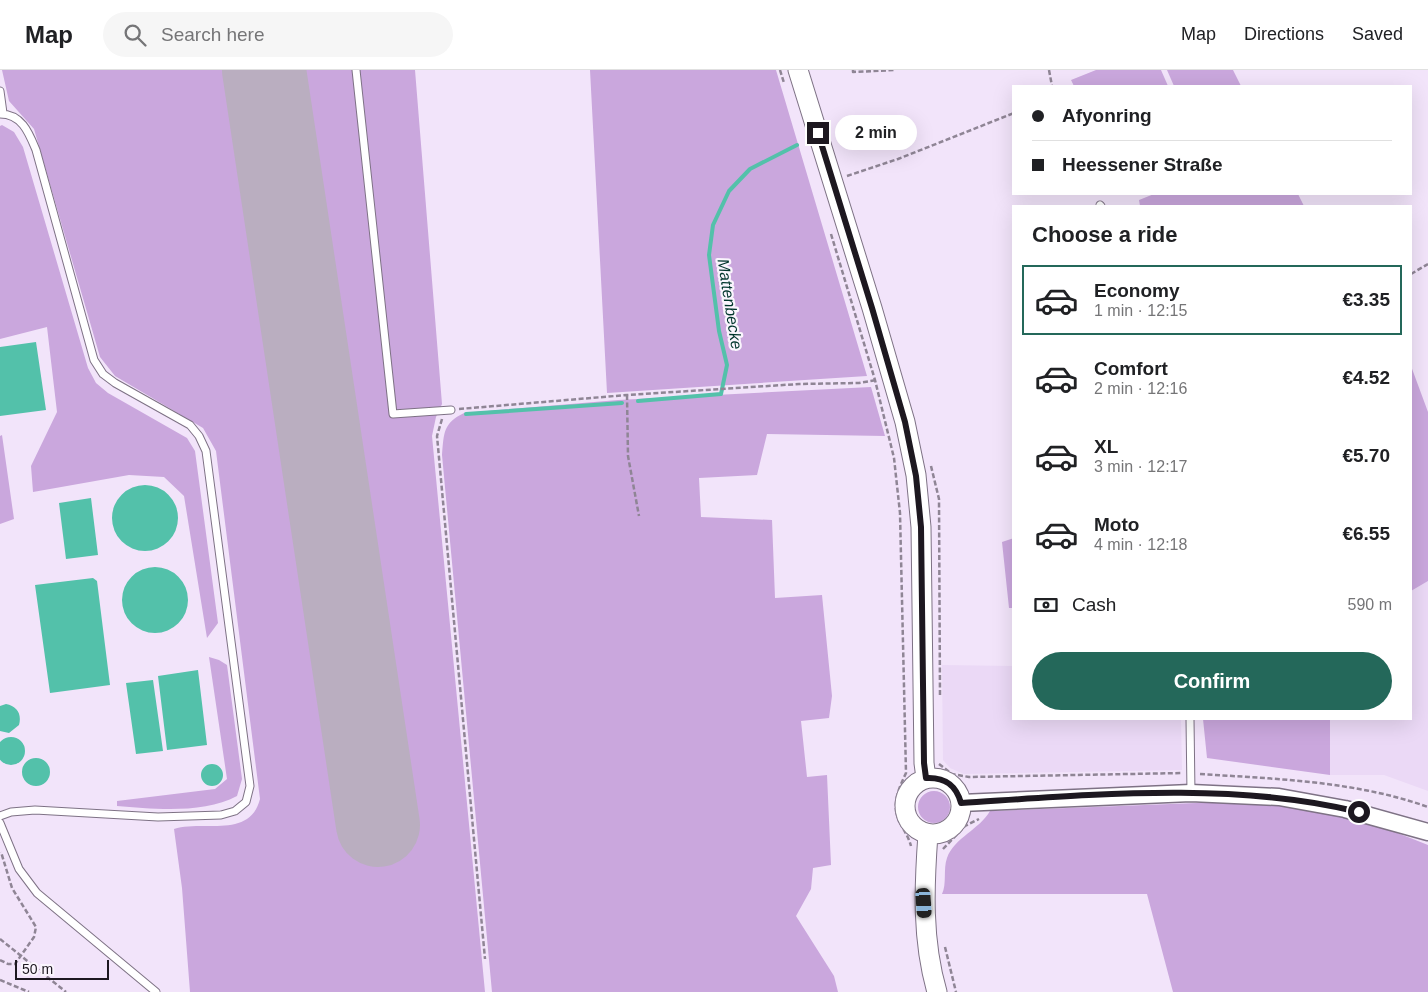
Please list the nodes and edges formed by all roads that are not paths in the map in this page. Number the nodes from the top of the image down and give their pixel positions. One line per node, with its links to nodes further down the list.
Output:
1 (356, 70): 5 (lane)
2 (798, 70): 7 (main road)
3 (0, 91): 4 (lane)
4 (2, 114): 10 (lane)
5 (451, 410)
6 (1190, 720): 8 (lane)
7 (926, 778): 9 (main road); 13 (main road)
8 (1191, 793): 9 (street); 12 (street)
9 (961, 803): 13 (main road)
10 (0, 816)
11 (0, 823): 14 (lane)
12 (1428, 832)
13 (928, 834): 15 (main road)
14 (156, 992)
15 (937, 992)

